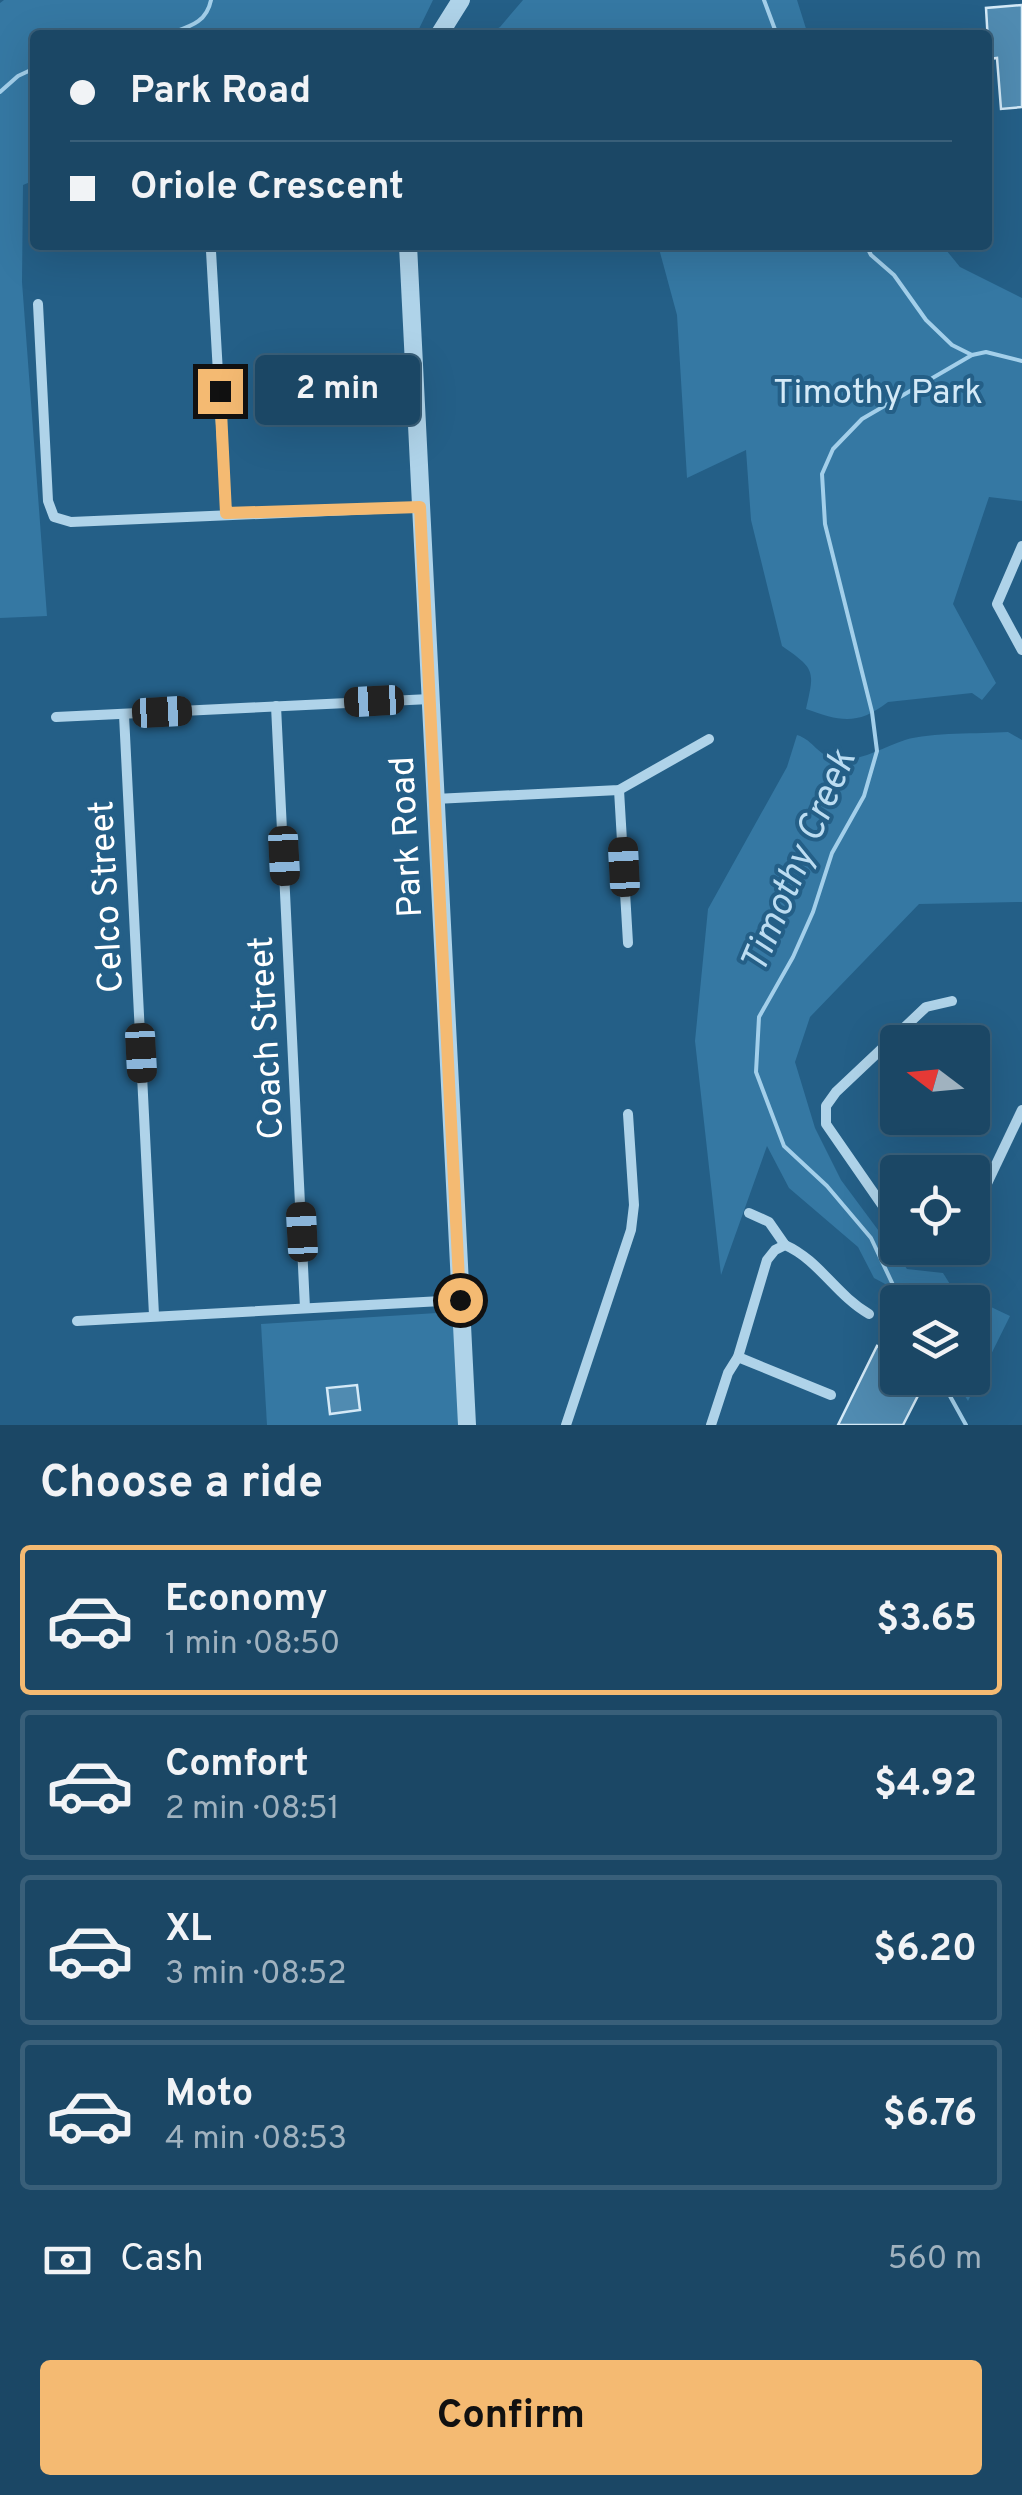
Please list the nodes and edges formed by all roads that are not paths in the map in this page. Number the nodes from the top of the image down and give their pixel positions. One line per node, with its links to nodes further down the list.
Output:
1 (461, 0): 2 (street)
2 (442, 30)
3 (212, 250): 7 (street)
4 (408, 250): 6 (street, Park Road)
5 (38, 304): 7 (street)
6 (420, 507): 7 (street); 10 (street, Park Road)
7 (226, 513)
8 (1022, 546): 9 (street)
9 (1022, 650)
10 (430, 698): 11 (street); 16 (street, Park Road)
11 (276, 706): 12 (street); 26 (street, Coach Street)
12 (124, 715): 13 (street); 28 (street, Celco Street)
13 (56, 717)
14 (709, 739): 15 (street)
15 (619, 790): 16 (street); 17 (street)
16 (436, 799): 25 (street, Park Road)
17 (628, 943)
18 (952, 1001): 22 (street)
19 (1022, 1110): 21 (street)
20 (628, 1114): 33 (street)
21 (990, 1177)
22 (880, 1202)
23 (749, 1213): 24 (street)
24 (785, 1246): 27 (street); 30 (street)
25 (460, 1300): 26 (street); 32 (street, Park Road)
26 (305, 1308): 28 (street)
27 (869, 1314)
28 (154, 1316): 29 (street)
29 (76, 1321)
30 (738, 1357): 31 (street); 34 (street)
31 (831, 1394)
32 (467, 1425)
33 (566, 1425)
34 (711, 1425)

